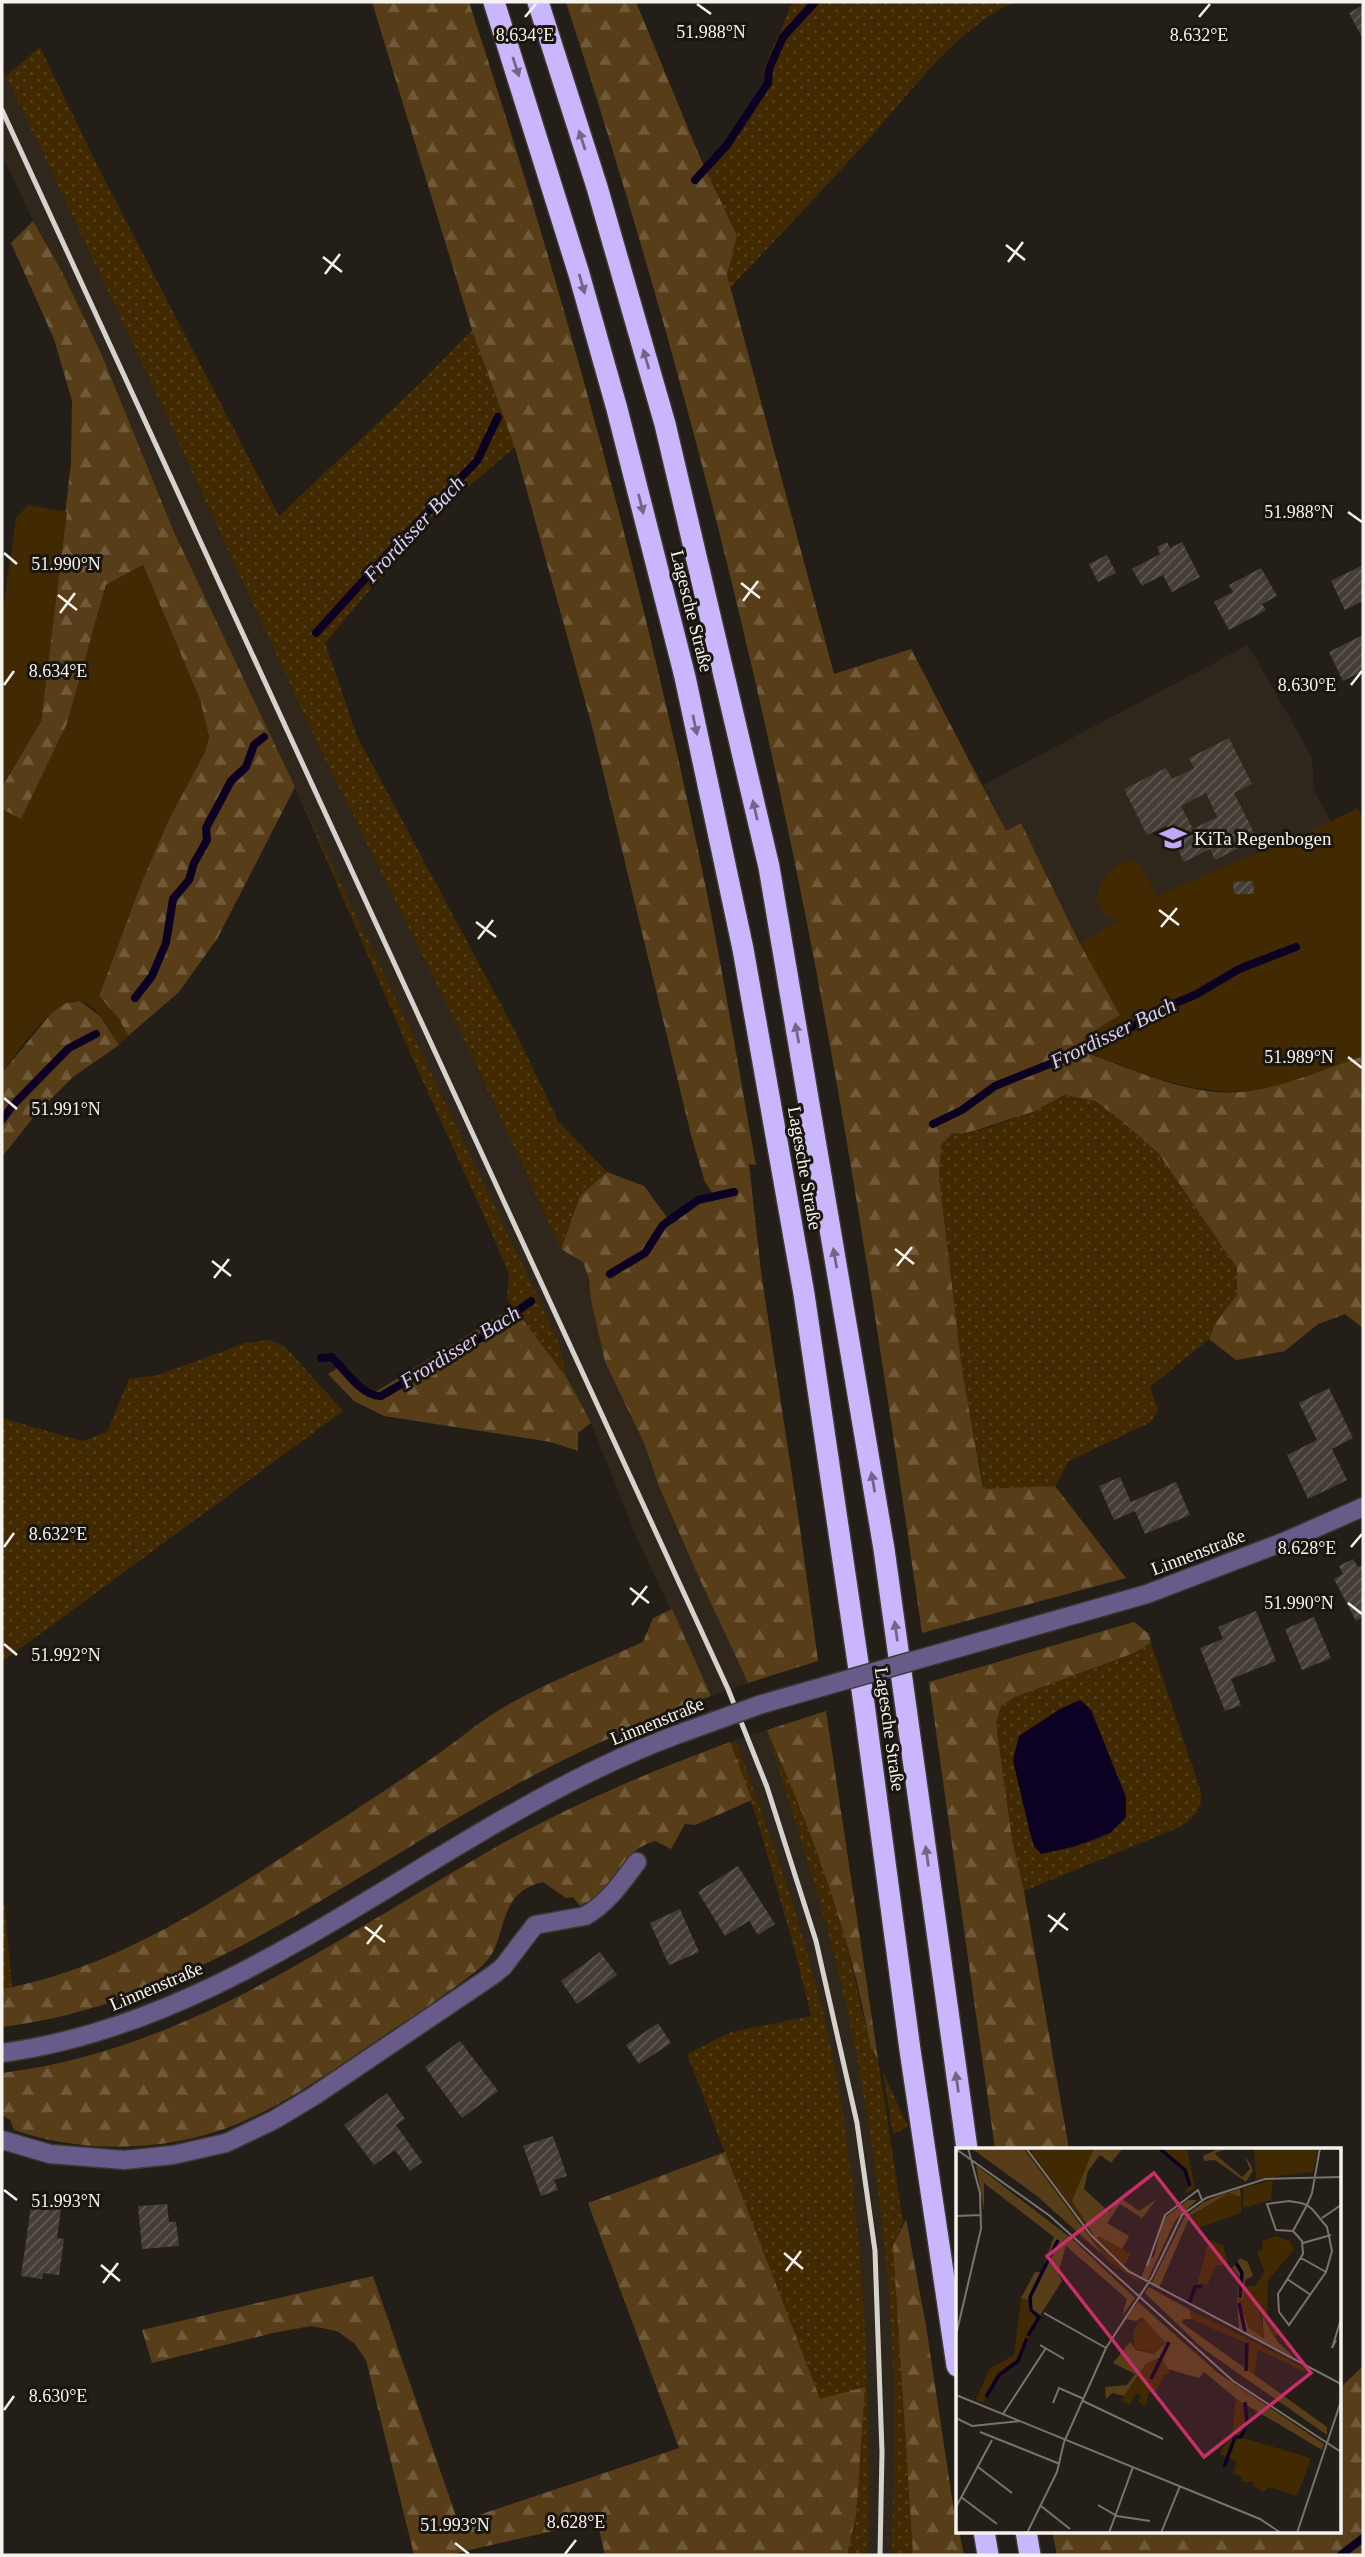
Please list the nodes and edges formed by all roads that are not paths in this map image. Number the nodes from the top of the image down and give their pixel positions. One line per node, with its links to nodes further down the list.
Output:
1 (494, 2): 8 (highway, Lagesche Straße, one-way to 8)
2 (538, 2): 7 (highway, Lagesche Straße, one-way to 2)
3 (1363, 1507): 5 (street, Linnenstraße, bridge)
4 (637, 1862): 6 (street)
5 (2, 2053)
6 (2, 2140)
7 (967, 2148)
8 (956, 2359)
9 (984, 2532): 11 (highway)
10 (1026, 2532): 12 (highway)
11 (988, 2555)
12 (1030, 2555)

